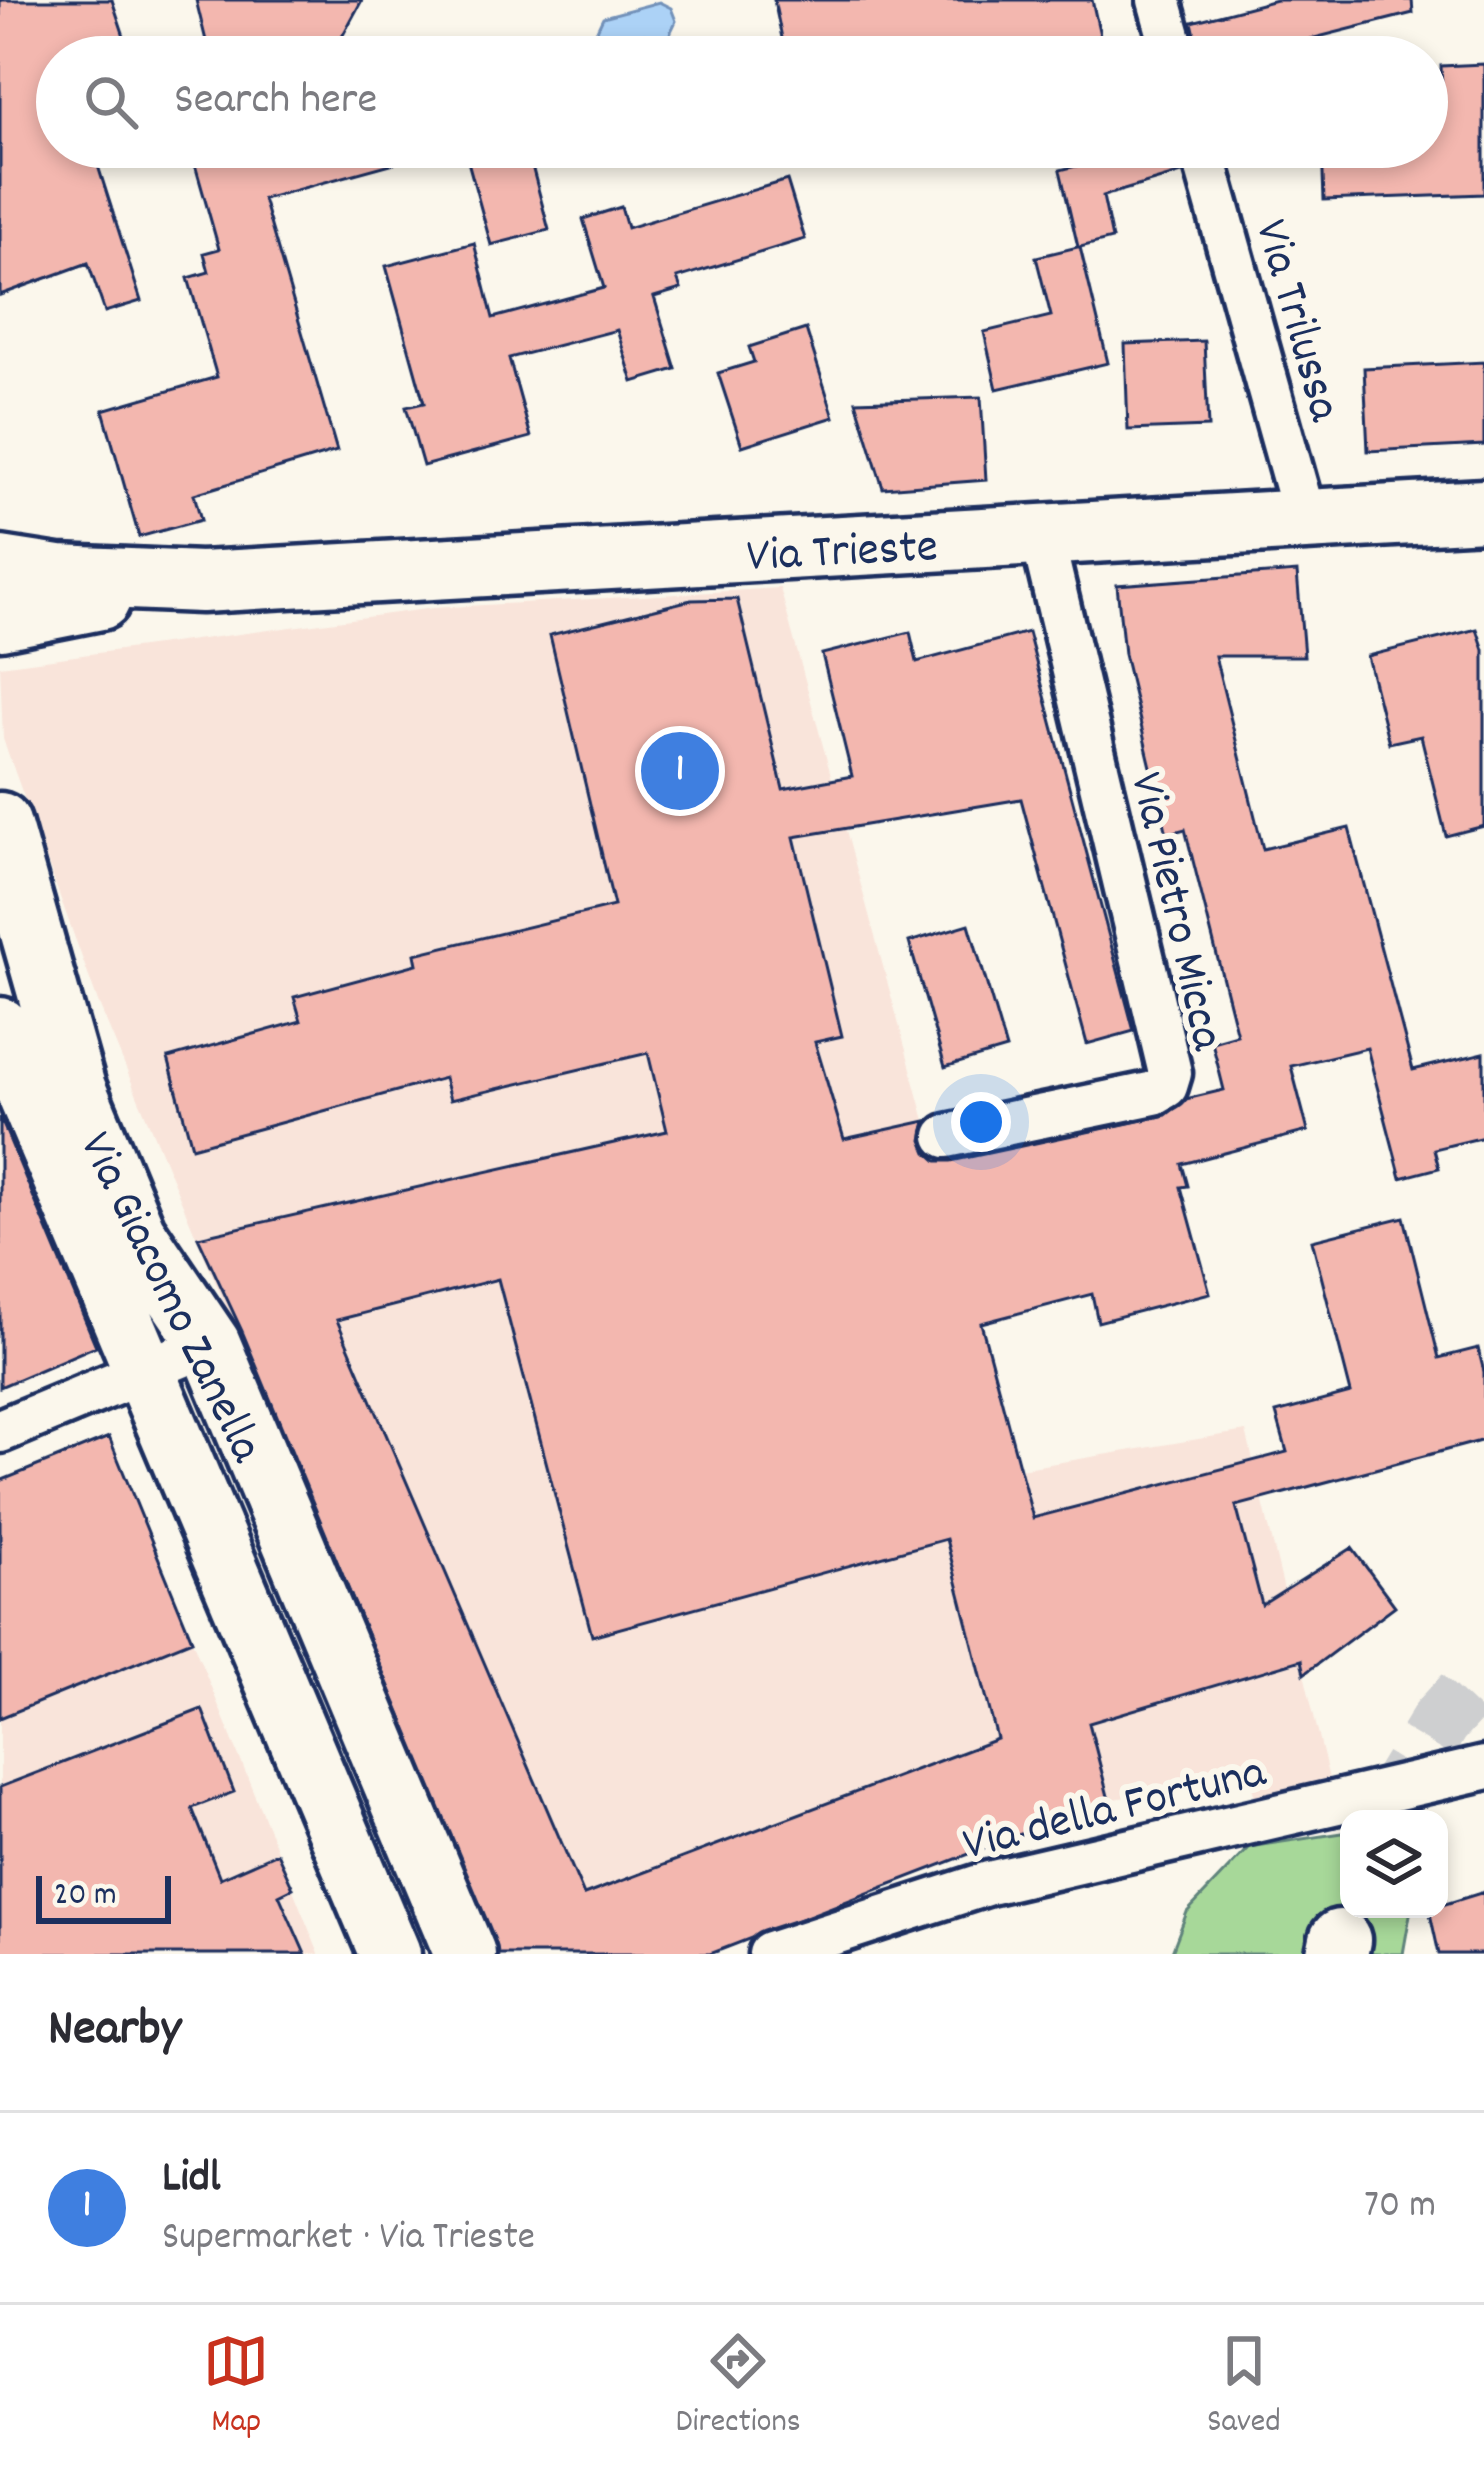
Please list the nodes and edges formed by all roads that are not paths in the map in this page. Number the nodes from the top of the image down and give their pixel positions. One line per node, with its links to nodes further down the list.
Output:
1 (1160, 0): 2 (street)
2 (1169, 36)
3 (1207, 168): 5 (street, Via Trilussa)
4 (1484, 509): 5 (street, Via Trieste)
5 (1305, 519): 6 (street, Via Trieste)
6 (1042, 537): 8 (street, Via Trieste); 12 (street, Via Pietro Micca)
7 (0, 567): 8 (street, Via Trieste)
8 (201, 582): 9 (street, Via Trieste)
9 (0, 619)
10 (0, 824): 13 (street, Via Giacomo Zanella)
11 (0, 1028): 14 (street, Via Giacomo Zanella)
12 (947, 1136)
13 (210, 1344): 14 (street); 18 (street, Via Giacomo Zanella)
14 (148, 1370): 15 (street); 17 (street, Via Giacomo Zanella)
15 (0, 1431)
16 (1484, 1768): 19 (street, Via della Fortuna)
17 (390, 1954)
18 (465, 1954)
19 (770, 1954)

